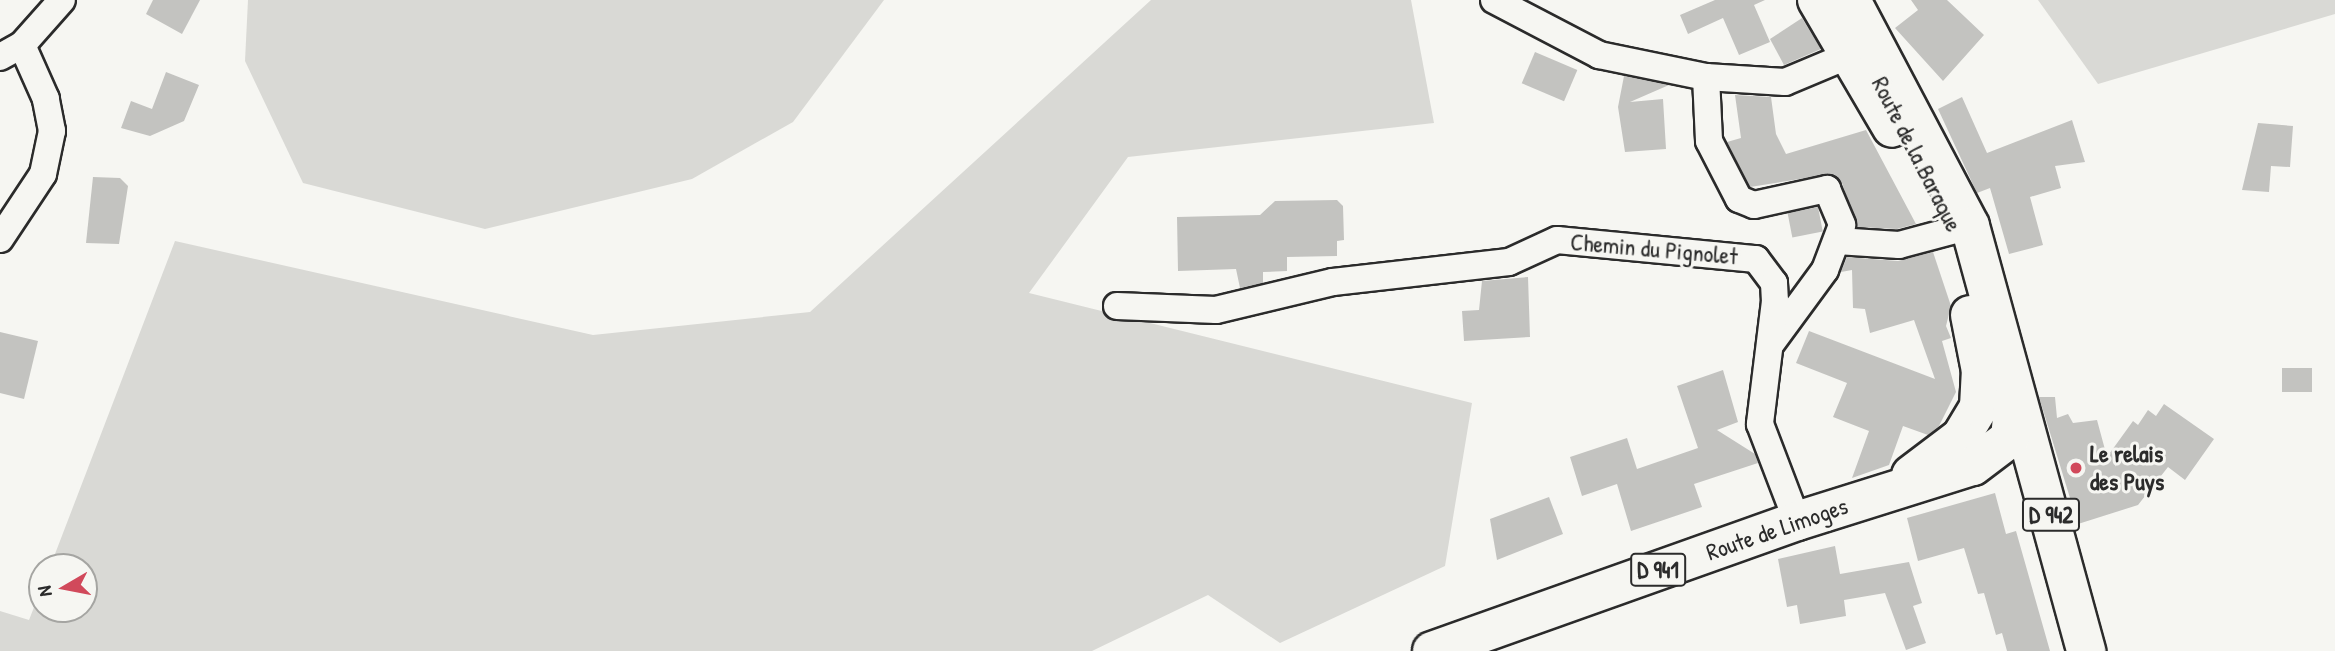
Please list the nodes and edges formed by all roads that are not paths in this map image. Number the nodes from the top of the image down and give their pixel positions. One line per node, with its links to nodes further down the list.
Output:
1 (62, 0): 7 (street)
2 (1494, 0): 8 (street)
3 (1817, 0): 6 (main road, Route de la Baraque / D 941)
4 (1834, 0): 6 (main road, Route de la Baraque / D 941)
5 (1851, 0): 6 (main road, Route de la Baraque / D 941)
6 (1862, 50): 8 (street); 9 (main road, Route de la Baraque / D 941)
7 (11, 51): 10 (street)
8 (1706, 77): 11 (street)
9 (1957, 229): 11 (street); 14 (main road, Route de la Baraque / D 941); 15 (main road, Route de la Baraque / D 941); 16 (main road, D 941)
10 (0, 239)
11 (1838, 241): 13 (street)
12 (1117, 306): 13 (street, Chemin du Pignolet)
13 (1770, 345): 18 (street, Chemin du Pignolet)
14 (2012, 381): 15 (main road, D 941); 23 (main road, D 942)
15 (2010, 438): 16 (main road); 17 (main road, D 942); 22 (main road)
16 (1967, 451): 17 (main road); 18 (main road, Route de Limoges / D 941)
17 (2024, 496): 21 (main road, D 942)
18 (1797, 521): 19 (main road, Route de Limoges / D 941)
19 (1478, 643): 20 (main road, Route de Limoges / D 941)
20 (1432, 651)
21 (2064, 651)
22 (2076, 651)
23 (2086, 651)

